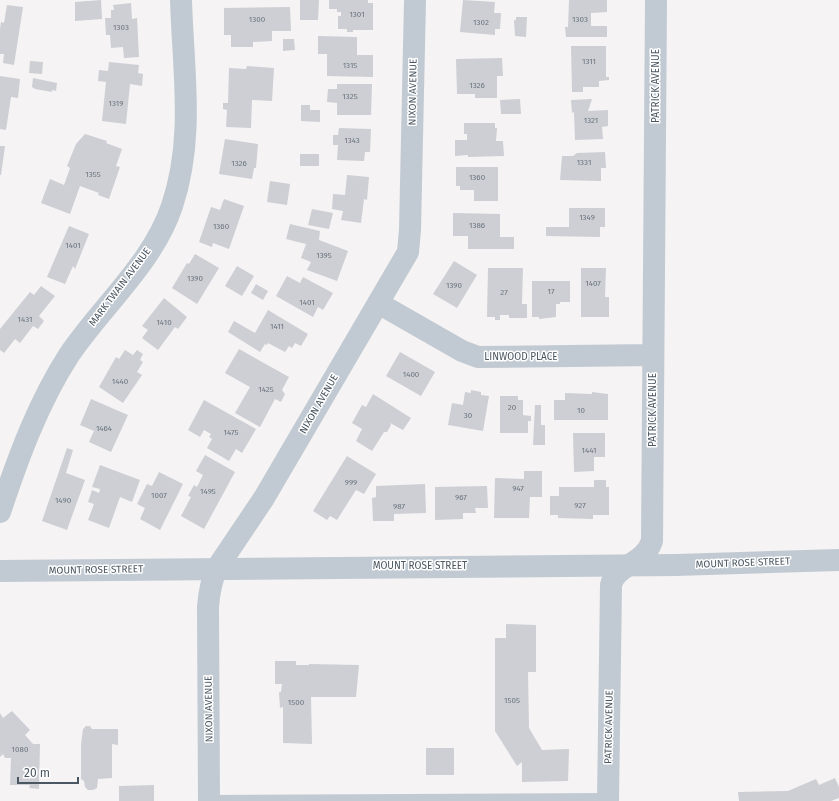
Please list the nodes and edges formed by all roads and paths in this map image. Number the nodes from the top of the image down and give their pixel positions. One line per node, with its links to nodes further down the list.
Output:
1 (181, 0): 6 (street, MARK TWAIN AVENUE)
2 (415, 0): 4 (street, NIXON AVENUE)
3 (656, 0): 5 (street, PATRICK AVENUE)
4 (378, 302): 5 (street, LINWOOD PLACE); 9 (street, NIXON AVENUE)
5 (654, 355): 8 (street, PATRICK AVENUE)
6 (0, 512)
7 (839, 560): 8 (street, MOUNT ROSE STREET)
8 (631, 565): 9 (street, MOUNT ROSE STREET); 11 (street, PATRICK AVENUE)
9 (217, 568): 10 (street, MOUNT ROSE STREET); 12 (street, NIXON AVENUE)
10 (0, 571)
11 (608, 800): 12 (lane)
12 (210, 801)

